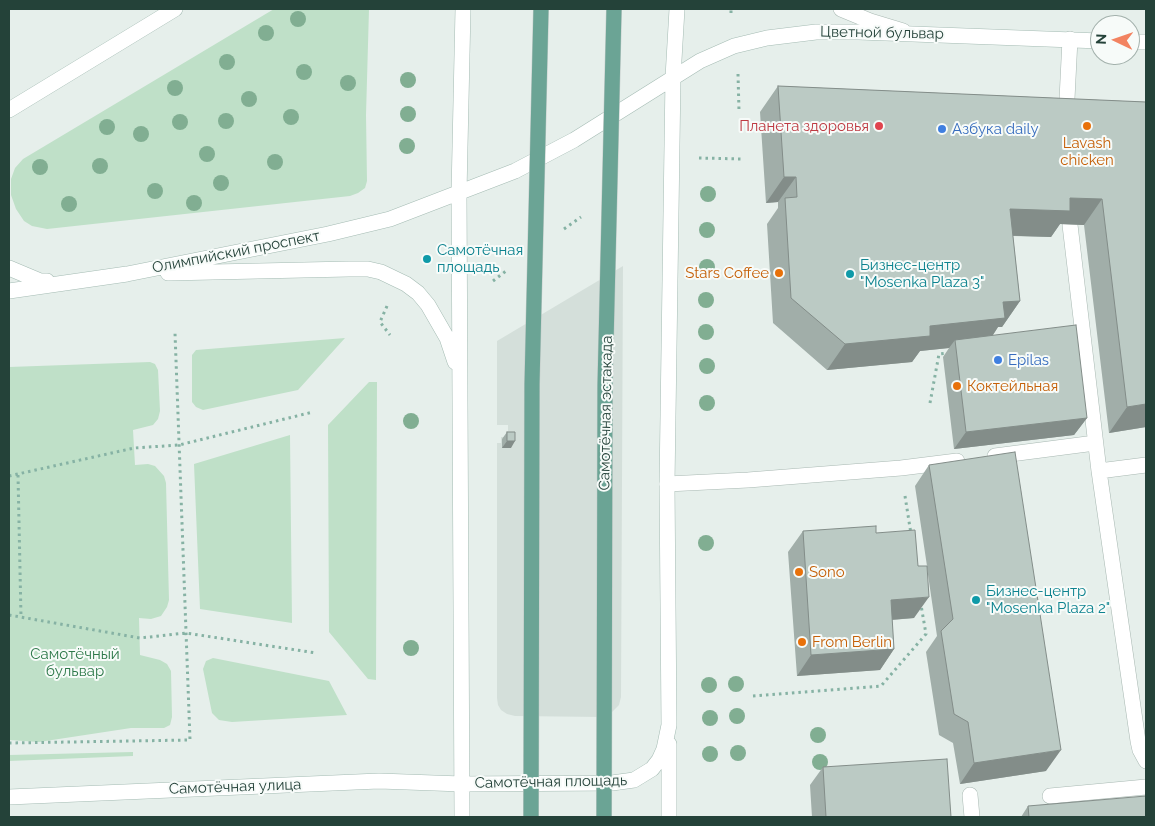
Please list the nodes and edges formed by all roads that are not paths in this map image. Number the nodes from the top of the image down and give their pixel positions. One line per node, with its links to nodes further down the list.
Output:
1 (175, 9): 11 (main road)
2 (463, 9): 13 (main road, Самотёчная площадь)
3 (541, 9): 32 (main road, bridge)
4 (614, 9): 33 (main road, Самотёчная эстакада, bridge)
5 (677, 9): 10 (main road, Самотёчная площадь)
6 (841, 9): 7 (main road)
7 (907, 32): 8 (main road, Цветной бульвар); 10 (main road, Цветной бульвар)
8 (1070, 39): 9 (main road, Цветной бульвар); 12 (main road)
9 (1090, 40)
10 (673, 77): 13 (main road); 23 (main road, Самотёчная площадь)
11 (9, 110)
12 (1066, 125)
13 (459, 193): 16 (main road, Олимпийский проспект); 19 (main road, Самотёчная площадь)
14 (1070, 225): 20 (main road)
15 (9, 268): 17 (main road)
16 (127, 274): 17 (main road, Олимпийский проспект); 19 (main road)
17 (76, 280): 18 (main road, Олимпийский проспект)
18 (9, 290)
19 (459, 375): 26 (main road, Самотёчная площадь)
20 (1095, 443): 22 (main road); 23 (main road)
21 (1146, 465): 22 (main road)
22 (1098, 471): 25 (main road)
23 (667, 484): 24 (main road, Самотёчная площадь)
24 (669, 725): 26 (main road, Самотёчная площадь); 34 (main road)
25 (1146, 761)
26 (462, 784): 29 (main road, Самотёчная улица); 31 (main road)
27 (1146, 787): 30 (main road)
28 (970, 795): 35 (main road)
29 (9, 796)
30 (1050, 796)
31 (462, 817)
32 (532, 817)
33 (604, 817)
34 (669, 817)
35 (972, 817)

